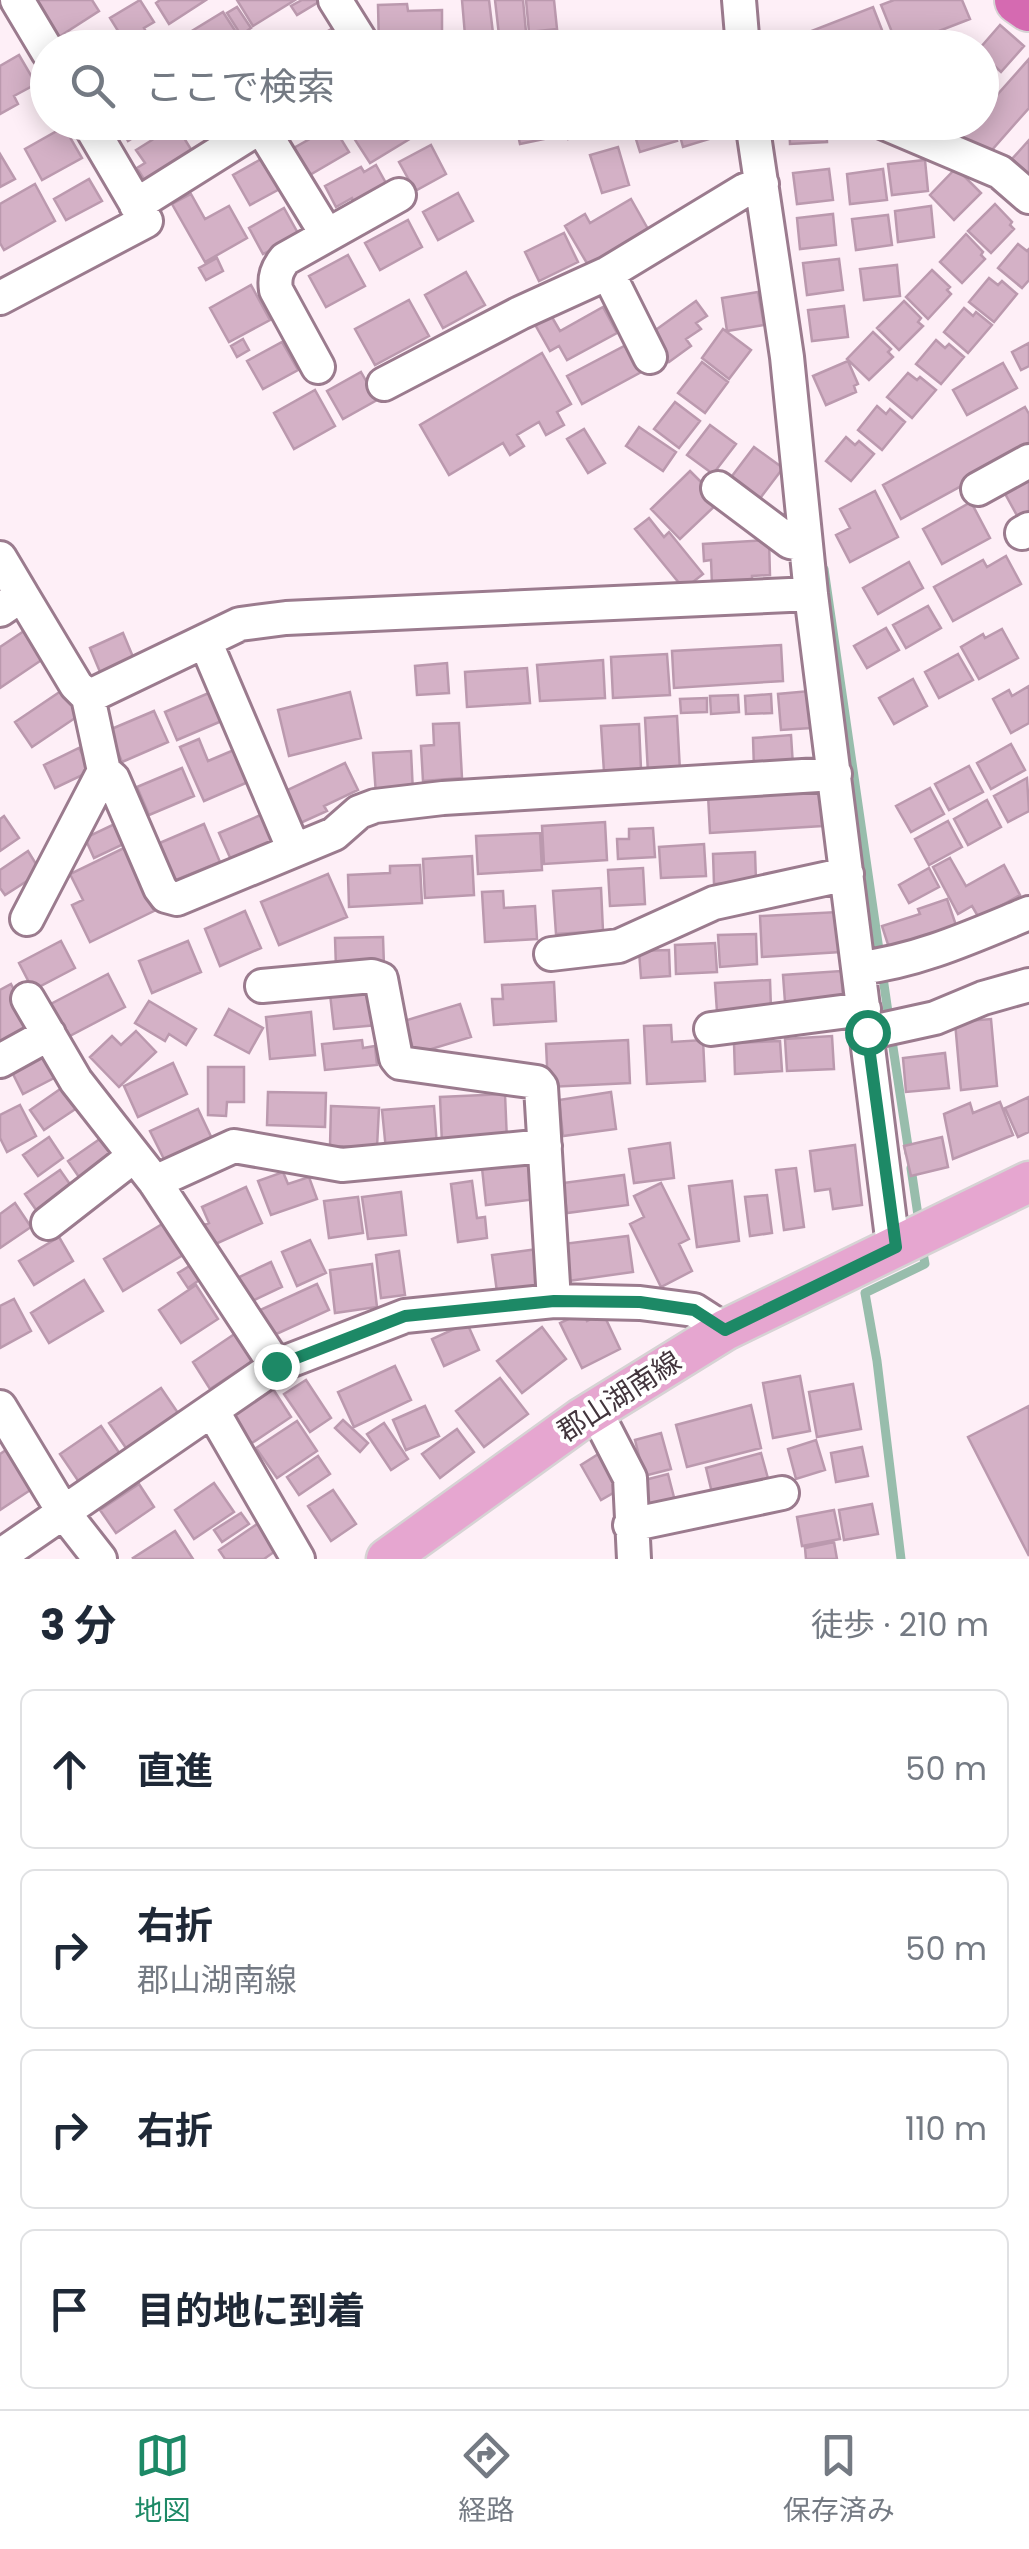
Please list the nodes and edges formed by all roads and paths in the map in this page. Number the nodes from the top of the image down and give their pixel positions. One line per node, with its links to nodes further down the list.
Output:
1 (17, 0): 6 (street)
2 (336, 0): 7 (street)
3 (739, 0): 8 (street)
4 (1019, 0): 5 (highway)
5 (1029, 8)
6 (35, 30)
7 (354, 30)
8 (742, 30)
9 (99, 140): 17 (street)
10 (240, 140): 17 (street)
11 (273, 140): 18 (street)
12 (755, 140): 14 (street)
13 (924, 140): 16 (street)
14 (762, 184): 19 (street); 27 (street)
15 (399, 195): 18 (street)
16 (1029, 197)
17 (136, 204): 20 (street)
18 (327, 235): 22 (street)
19 (608, 273): 21 (street); 23 (street)
20 (0, 298)
21 (650, 357)
22 (318, 367)
23 (384, 384)
24 (1029, 462): 26 (street)
25 (718, 488): 27 (street)
26 (978, 489)
27 (806, 545): 29 (street)
28 (0, 558): 30 (street)
29 (811, 594): 31 (street); 34 (street)
30 (11, 602): 32 (street)
31 (205, 641): 32 (street); 35 (street)
32 (88, 697): 33 (street)
33 (104, 772): 35 (street); 38 (street)
34 (835, 774): 35 (street); 36 (street)
35 (294, 850)
36 (847, 874): 39 (street); 40 (street)
37 (1029, 913): 40 (street)
38 (27, 919)
39 (551, 954)
40 (859, 968): 44 (street)
41 (1029, 984): 44 (street)
42 (262, 986): 48 (street)
43 (28, 999): 46 (street)
44 (865, 1021): 45 (street); 53 (street)
45 (711, 1029)
46 (49, 1034): 47 (street); 49 (street)
47 (0, 1061)
48 (545, 1146): 50 (street); 54 (street)
49 (134, 1156): 50 (street); 52 (street)
50 (154, 1182): 56 (street)
51 (1029, 1182): 53 (main road, 郡山湖南線)
52 (48, 1223)
53 (896, 1247): 55 (main road, 郡山湖南線)
54 (554, 1301): 55 (street); 56 (street)
55 (725, 1330): 59 (main road, 郡山湖南線)
56 (276, 1366): 58 (street)
57 (0, 1406): 61 (street)
58 (212, 1410): 61 (street); 65 (street)
59 (594, 1410): 62 (street); 66 (main road, 郡山湖南線)
60 (782, 1493): 62 (street)
61 (64, 1513): 63 (street); 64 (street)
62 (630, 1526): 67 (street)
63 (0, 1556)
64 (100, 1559)
65 (298, 1559)
66 (388, 1559)
67 (634, 1559)

